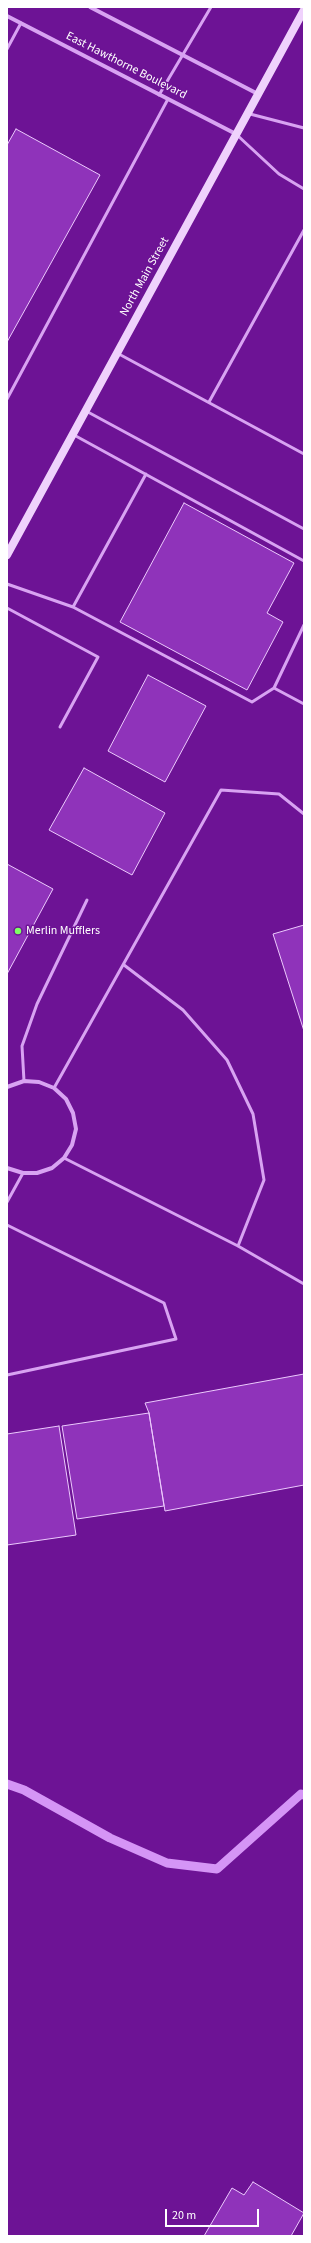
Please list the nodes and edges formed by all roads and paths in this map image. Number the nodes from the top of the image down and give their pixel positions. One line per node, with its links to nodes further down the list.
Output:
1 (90, 7): 7 (street)
2 (211, 7): 7 (lane)
3 (304, 10): 8 (street, North Main Street)
4 (7, 16): 5 (street, East Hawthorne Boulevard)
5 (21, 24): 6 (lane); 9 (street, East Hawthorne Boulevard)
6 (7, 49)
7 (183, 55): 8 (street); 9 (lane)
8 (258, 94): 11 (street, North Main Street)
9 (160, 95): 10 (street, East Hawthorne Boulevard)
10 (168, 99): 13 (street, East Hawthorne Boulevard); 17 (lane)
11 (248, 113): 12 (lane); 13 (street, North Main Street)
12 (304, 128)
13 (236, 134): 14 (lane); 16 (street, North Main Street)
14 (304, 189)
15 (304, 230): 18 (lane)
16 (117, 353): 18 (lane); 19 (street, North Main Street)
17 (7, 398)
18 (209, 402): 21 (lane)
19 (86, 411): 20 (street, North Main Street); 23 (lane)
20 (73, 434): 22 (lane); 24 (street, North Main Street)
21 (304, 454)
22 (146, 474): 25 (lane); 27 (lane)
23 (304, 529)
24 (7, 555)
25 (304, 561)
26 (7, 584): 27 (lane)
27 (73, 607): 30 (lane)
28 (7, 608): 32 (lane)
29 (304, 625): 30 (lane)
30 (274, 688): 31 (lane)
31 (304, 704)
32 (60, 727)
33 (304, 814): 35 (lane)
34 (87, 900): 36 (lane)
35 (124, 965): 38 (lane); 44 (lane)
36 (24, 1081): 37 (street); 38 (street)
37 (7, 1087)
38 (54, 1088): 39 (street)
39 (64, 1158): 41 (street); 44 (lane)
40 (7, 1168): 41 (street)
41 (23, 1173): 42 (lane)
42 (7, 1202)
43 (7, 1225): 46 (lane)
44 (238, 1246): 45 (lane)
45 (304, 1284)
46 (7, 1375)

